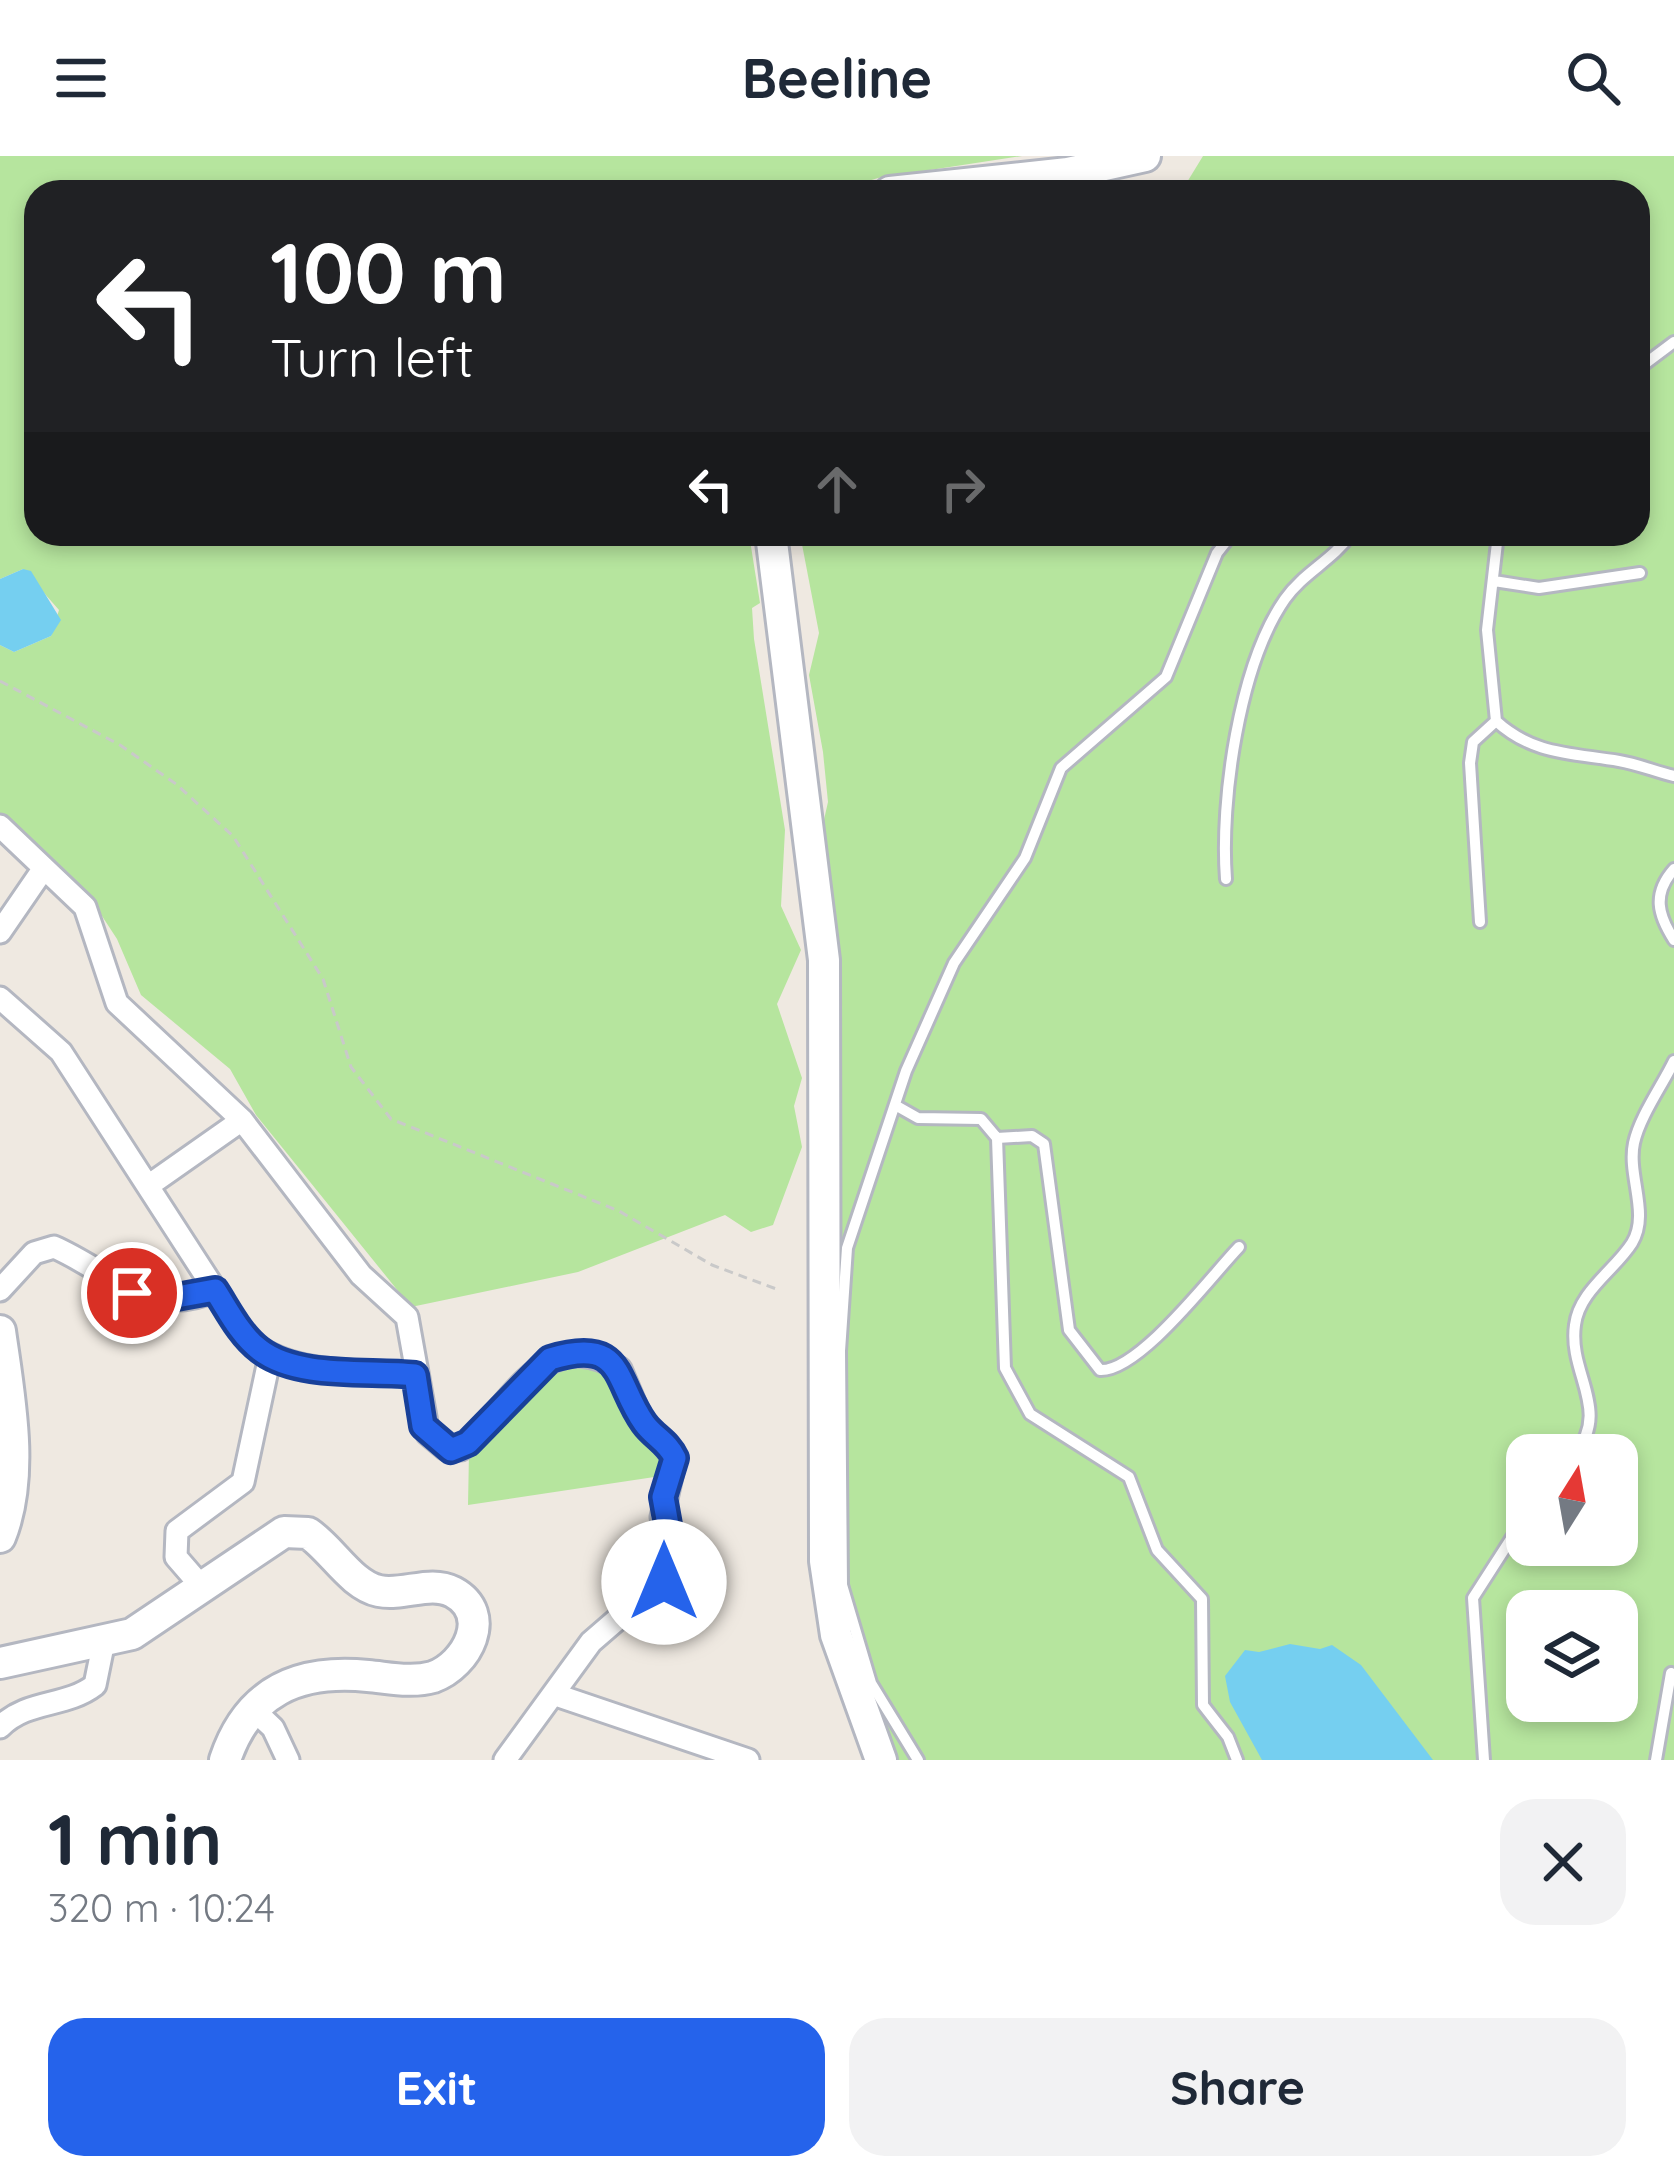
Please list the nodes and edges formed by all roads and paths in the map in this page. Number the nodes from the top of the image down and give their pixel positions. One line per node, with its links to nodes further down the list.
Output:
1 (1145, 156): 2 (street)
2 (1002, 180)
3 (772, 546): 46 (street)
4 (1223, 546): 21 (lane)
5 (1339, 546): 15 (lane)
6 (1497, 546): 8 (lane)
7 (1640, 573): 8 (lane)
8 (1494, 581): 10 (lane)
9 (0, 681): 28 (path)
10 (1496, 721): 11 (lane); 16 (lane)
11 (1674, 776)
12 (0, 826): 13 (street)
13 (44, 868): 17 (street); 22 (street)
14 (1674, 869): 18 (lane)
15 (1226, 879)
16 (1480, 922)
17 (0, 932)
18 (1674, 940)
19 (0, 998): 24 (street)
20 (1674, 1060): 32 (lane)
21 (895, 1105): 23 (lane); 47 (lane)
22 (242, 1120): 24 (street); 31 (street)
23 (997, 1138): 25 (lane); 48 (lane)
24 (148, 1186): 27 (street)
25 (1239, 1247)
26 (0, 1290): 27 (street)
27 (215, 1290): 30 (street)
28 (779, 1290)
29 (0, 1331): 33 (street)
30 (270, 1356): 31 (street); 35 (street)
31 (415, 1375): 39 (street)
32 (1588, 1434)
33 (0, 1537)
34 (1506, 1547): 49 (lane)
35 (202, 1587): 36 (street); 40 (street)
36 (104, 1641): 37 (street); 41 (street)
37 (0, 1663)
38 (1671, 1682): 50 (lane)
39 (556, 1695): 44 (street); 45 (street)
40 (252, 1708): 42 (street); 43 (street)
41 (0, 1727)
42 (225, 1760)
43 (288, 1760)
44 (505, 1760)
45 (748, 1760)
46 (880, 1760)
47 (918, 1760)
48 (1237, 1760)
49 (1484, 1760)
50 (1656, 1760)

